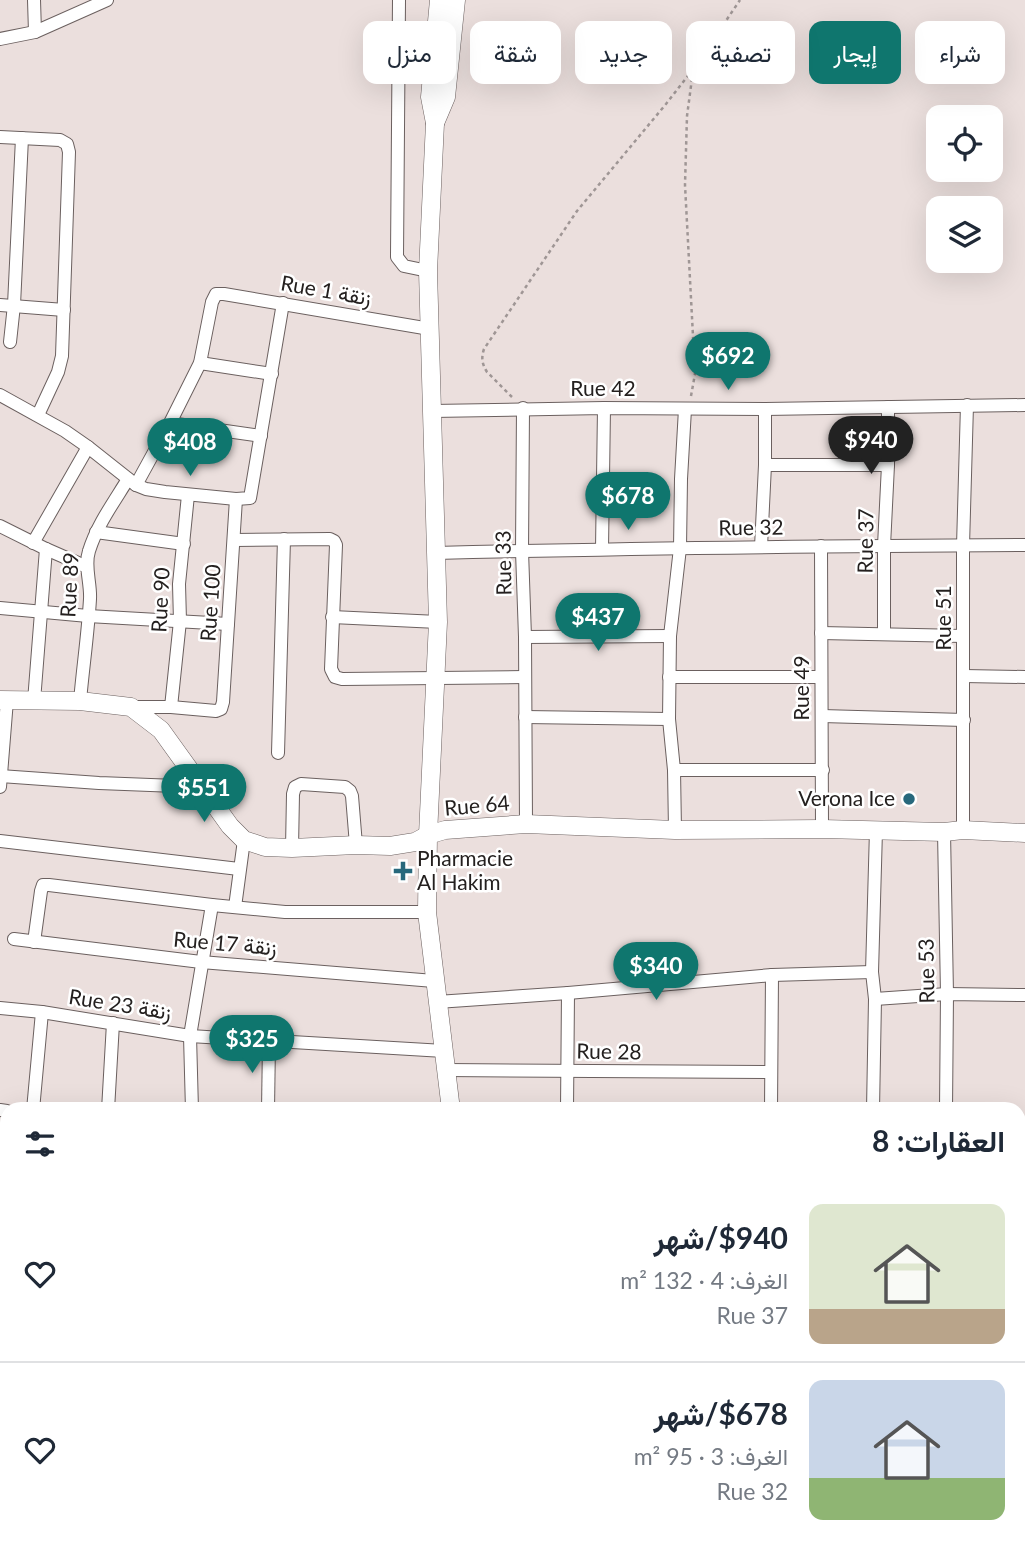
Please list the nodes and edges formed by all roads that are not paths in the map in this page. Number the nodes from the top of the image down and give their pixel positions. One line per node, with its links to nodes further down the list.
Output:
1 (34, 0): 6 (street)
2 (107, 0): 6 (street)
3 (399, 0): 11 (street)
4 (439, 0): 8 (street)
5 (456, 0): 8 (street)
6 (36, 32): 7 (street)
7 (0, 39)
8 (435, 123): 11 (street)
9 (0, 137): 10 (street)
10 (22, 138): 15 (street); 16 (street)
11 (428, 271): 17 (street)
12 (216, 294): 13 (street, Rue 1 زنقة); 19 (street, Rue 89)
13 (283, 303): 17 (street, Rue 1 زنقة); 20 (street)
14 (0, 305): 15 (street)
15 (14, 306): 16 (street); 18 (street)
16 (64, 310): 30 (street)
17 (430, 329): 29 (street)
18 (10, 342)
19 (200, 363): 20 (street); 31 (street, Rue 89)
20 (272, 374): 32 (street)
21 (0, 395): 30 (street)
22 (967, 405): 23 (street, Rue 42); 24 (street, Rue 42); 45 (street, Rue 51)
23 (1025, 405)
24 (888, 407): 28 (street, Rue 42); 35 (street, Rue 37)
25 (523, 408): 26 (street, Rue 42); 29 (street, Rue 42); 53 (street, Rue 33)
26 (604, 408): 27 (street, Rue 42); 51 (street)
27 (685, 409): 28 (street, Rue 42); 50 (street)
28 (765, 409): 34 (street)
29 (432, 411): 54 (street)
30 (38, 415): 33 (street)
31 (170, 423): 32 (street); 36 (street, Rue 89)
32 (261, 436): 38 (street)
33 (88, 447): 36 (street); 43 (street)
34 (765, 465): 35 (street); 49 (street)
35 (888, 465): 48 (street, Rue 37)
36 (132, 482): 37 (street); 40 (street, Rue 89)
37 (188, 495): 38 (street); 44 (street, Rue 90)
38 (236, 499): 41 (street, Rue 100)
39 (0, 526): 43 (street)
40 (96, 532): 44 (street); 55 (street, Rue 89)
41 (234, 540): 42 (street); 62 (street, Rue 100)
42 (284, 540): 59 (street); 83 (street)
43 (33, 543): 52 (street)
44 (184, 544): 60 (street, Rue 90)
45 (963, 545): 46 (street, Rue 32); 48 (street, Rue 32); 66 (street, Rue 51)
46 (1025, 545)
47 (821, 546): 48 (street, Rue 32); 49 (street, Rue 32); 63 (street, Rue 49)
48 (884, 546): 64 (street, Rue 37)
49 (761, 547): 50 (street, Rue 32)
50 (680, 548): 51 (street, Rue 32); 65 (street)
51 (602, 549): 53 (street, Rue 32)
52 (46, 550): 55 (street); 57 (street)
53 (522, 551): 54 (street, Rue 32); 67 (street, Rue 33)
54 (436, 553): 61 (street)
55 (87, 567): 58 (street, Rue 89)
56 (0, 608): 57 (street)
57 (42, 611): 58 (street); 75 (street)
58 (88, 616): 60 (street); 76 (street, Rue 89)
59 (332, 617): 61 (street); 69 (street)
60 (180, 621): 62 (street); 78 (street, Rue 90)
61 (438, 622): 69 (street)
62 (228, 624): 78 (street, Rue 100)
63 (821, 633): 64 (street); 72 (street, Rue 49)
64 (884, 634): 66 (street)
65 (670, 636): 67 (street); 71 (street)
66 (963, 636): 68 (street, Rue 51)
67 (525, 637): 70 (street, Rue 33)
68 (964, 676): 73 (street); 82 (street, Rue 51)
69 (435, 677): 70 (street); 96 (street)
70 (524, 677): 80 (street, Rue 33)
71 (669, 677): 72 (street); 81 (street)
72 (821, 677): 79 (street, Rue 49)
73 (1025, 677)
74 (3, 700): 75 (street); 86 (street)
75 (34, 701): 76 (street)
76 (80, 701): 77 (street)
77 (131, 707): 78 (street); 88 (street)
78 (171, 707)
79 (822, 716): 82 (street); 85 (street, Rue 49)
80 (525, 717): 81 (street); 89 (street, Rue 33)
81 (669, 719): 84 (street)
82 (964, 720): 93 (street, Rue 51)
83 (278, 753)
84 (674, 770): 85 (street); 91 (street)
85 (823, 770): 90 (street, Rue 49)
86 (0, 776): 87 (street); 88 (street)
87 (0, 787)
88 (202, 787): 97 (street)
89 (526, 824): 91 (street, Rue 64); 96 (street, Rue 64)
90 (822, 829): 91 (street, Rue 64); 92 (street, Rue 64)
91 (675, 830)
92 (876, 830): 94 (street, Rue 64); 108 (street)
93 (963, 830): 94 (street, Rue 64); 95 (street, Rue 64)
94 (944, 832): 112 (street, Rue 53)
95 (1025, 833)
96 (428, 835): 99 (street, Rue 64); 104 (street)
97 (244, 840): 100 (street, Rue 64); 101 (street)
98 (0, 841): 101 (street)
99 (356, 845): 100 (street, Rue 64); 100 (street)
100 (292, 848)
101 (239, 869): 103 (street)
102 (212, 905): 103 (street); 106 (street); 107 (street)
103 (235, 907): 104 (street)
104 (427, 912): 110 (street)
105 (14, 939): 106 (street, Rue 17 زنقة)
106 (34, 942): 107 (street, Rue 17 زنقة)
107 (201, 962): 110 (street, Rue 17 زنقة); 119 (street)
108 (872, 972): 109 (street); 114 (street)
109 (772, 975): 111 (street); 124 (street)
110 (434, 981): 115 (street)
111 (568, 993): 115 (street); 123 (street)
112 (947, 994): 113 (street); 114 (street); 133 (street, Rue 53)
113 (1025, 995)
114 (875, 999): 132 (street)
115 (437, 1002): 121 (street)
116 (0, 1009): 117 (street, Rue 23 زنقة)
117 (42, 1012): 118 (street, Rue 23 زنقة); 125 (street)
118 (113, 1023): 119 (street, Rue 23 زنقة); 126 (street)
119 (190, 1036): 120 (street, Rue 23 زنقة); 127 (street)
120 (269, 1042): 121 (street, Rue 23 زنقة); 128 (street)
121 (444, 1051): 122 (street)
122 (446, 1070): 123 (street, Rue 28); 129 (street)
123 (567, 1070): 124 (street, Rue 28); 130 (street)
124 (771, 1072): 131 (street)
125 (34, 1102)
126 (108, 1102)
127 (192, 1102)
128 (268, 1102)
129 (450, 1102)
130 (567, 1102)
131 (771, 1102)
132 (873, 1102)
133 (946, 1102)

